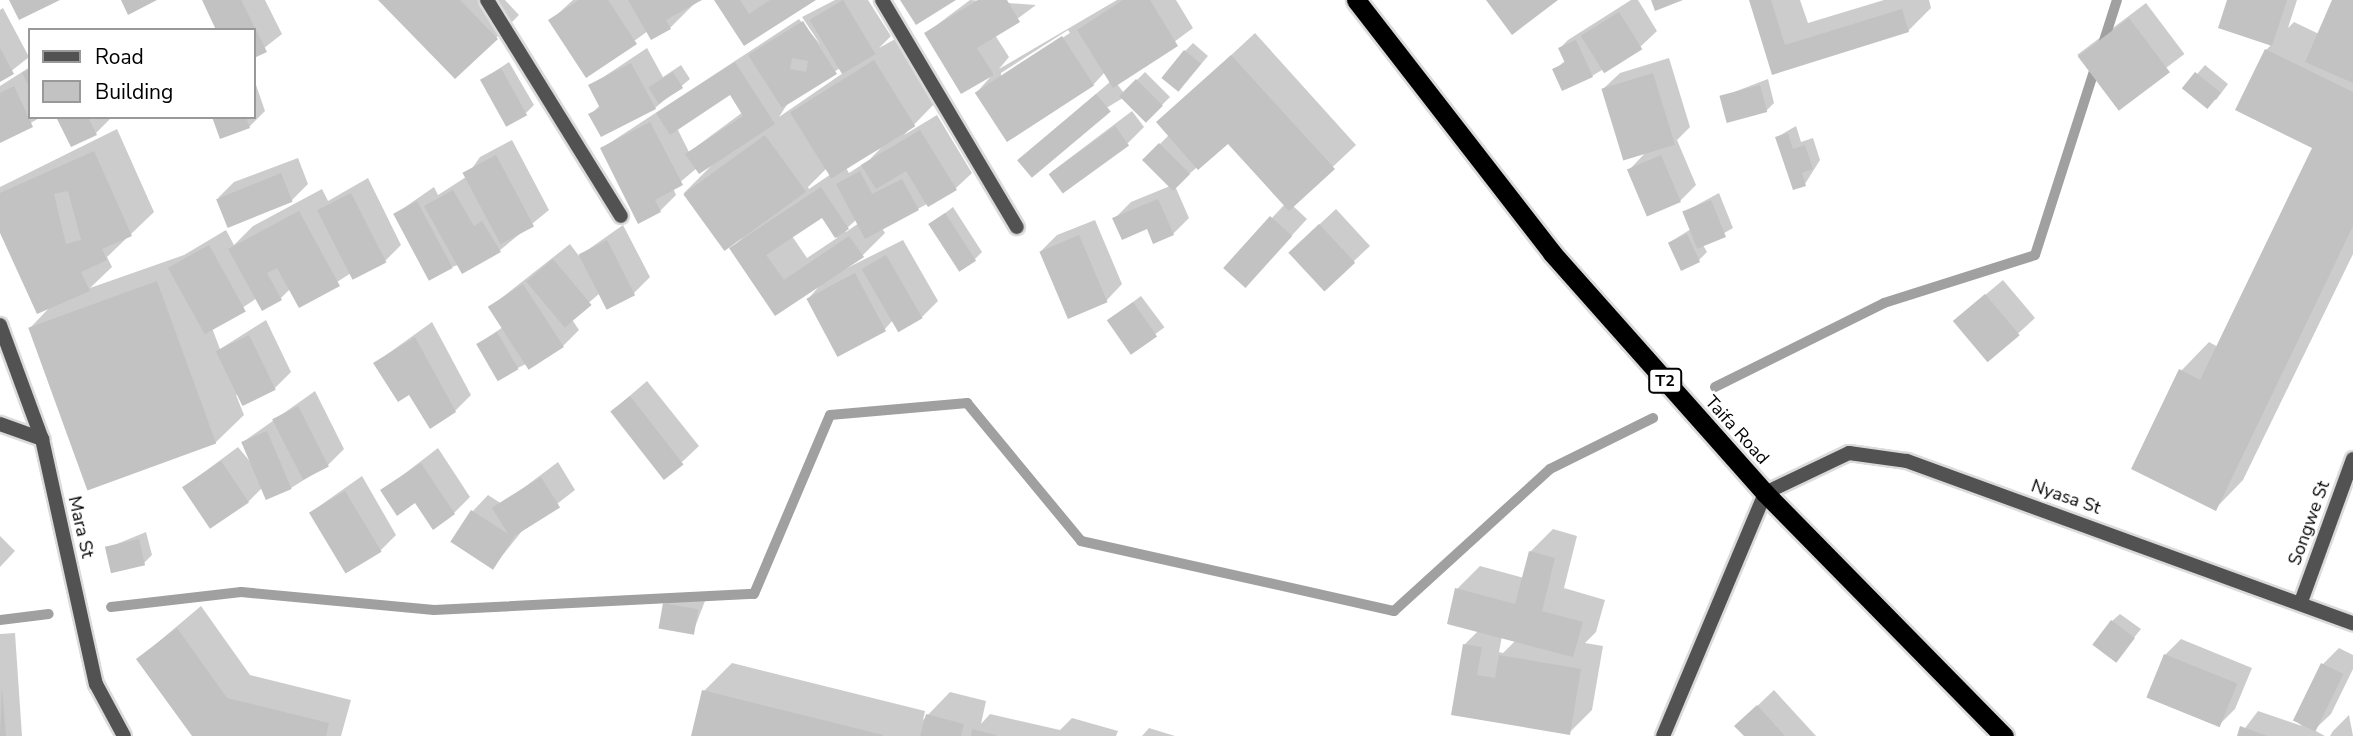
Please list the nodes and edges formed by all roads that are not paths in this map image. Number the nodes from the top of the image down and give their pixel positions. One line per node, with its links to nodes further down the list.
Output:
1 (487, 0): 4 (street)
2 (882, 0): 5 (street)
3 (1356, 0): 10 (highway, Taifa Road / T2)
4 (621, 216)
5 (1017, 227)
6 (0, 325): 8 (street, Mara St)
7 (0, 424): 8 (street)
8 (42, 439): 13 (street, Mara St)
9 (2353, 459): 11 (street, Songwe St)
10 (1765, 493): 11 (street, Nyasa St); 14 (street); 15 (highway, Taifa Road / T2)
11 (2302, 600): 12 (street, Nyasa St)
12 (2353, 623)
13 (124, 736)
14 (1663, 736)
15 (2004, 736)

